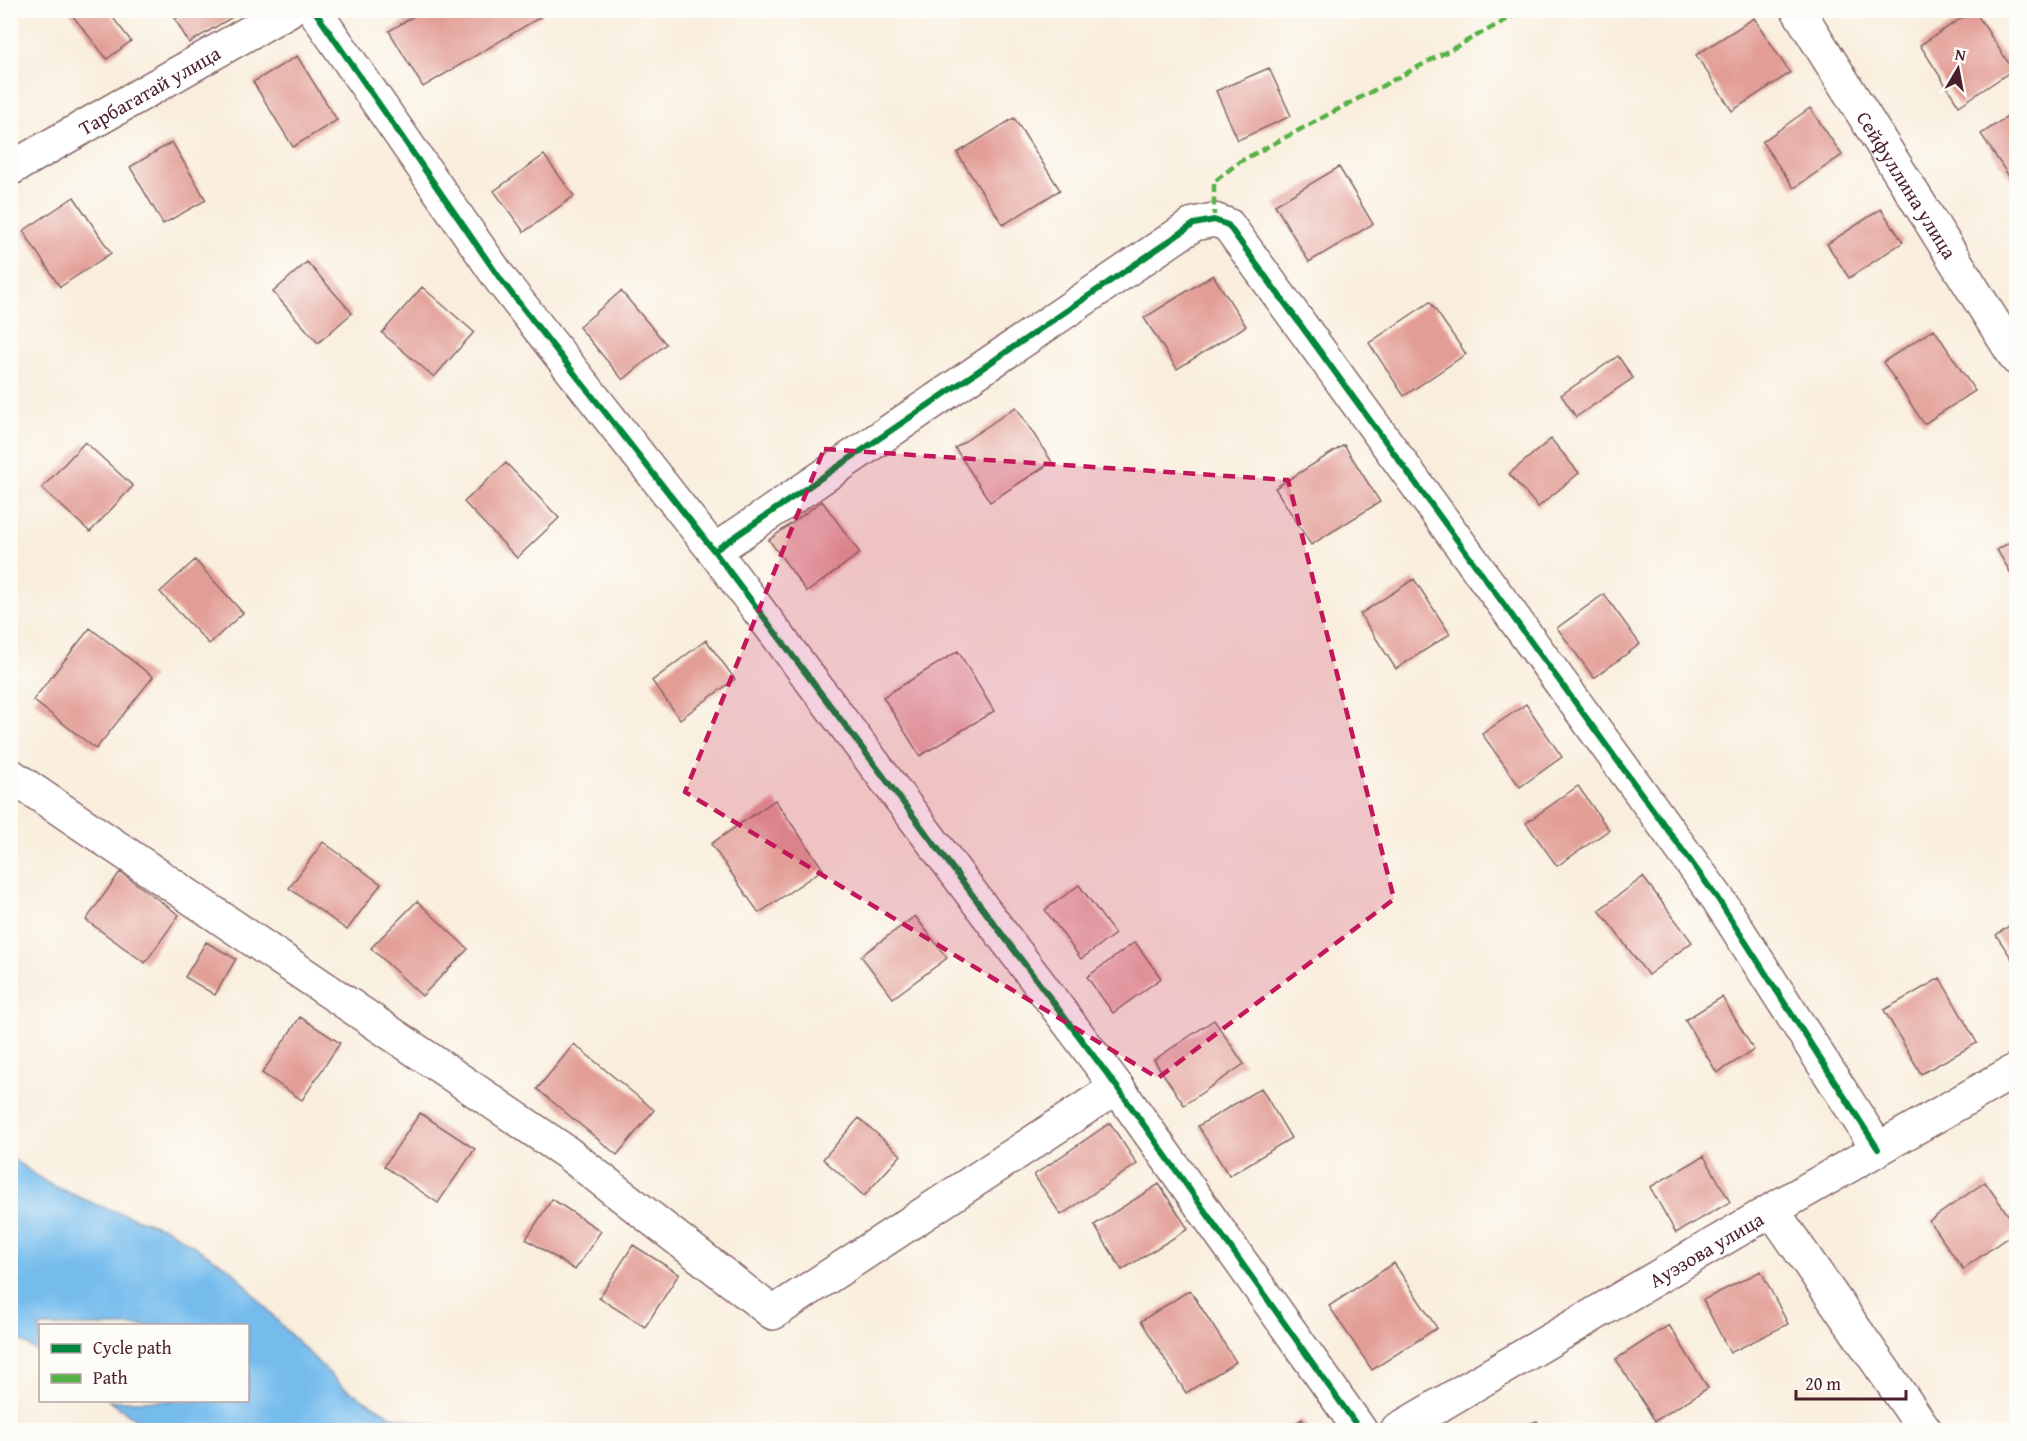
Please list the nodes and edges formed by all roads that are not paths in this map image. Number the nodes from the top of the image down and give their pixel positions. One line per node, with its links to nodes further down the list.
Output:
1 (289, 10): 4 (street, Тарбагатай улица)
2 (314, 10): 6 (street)
3 (1798, 10): 5 (street, Сейфуллина улица)
4 (10, 169)
5 (2016, 358)
6 (714, 551): 9 (street); 10 (street)
7 (10, 775): 9 (street)
8 (2016, 1070): 10 (street, Ауэзова улица)
9 (1117, 1087): 12 (street)
10 (1878, 1149): 11 (street, Ауэзова улица)
11 (1772, 1210): 13 (street, Ауэзова улица); 14 (street)
12 (1360, 1431)
13 (1397, 1431)
14 (1925, 1431)

